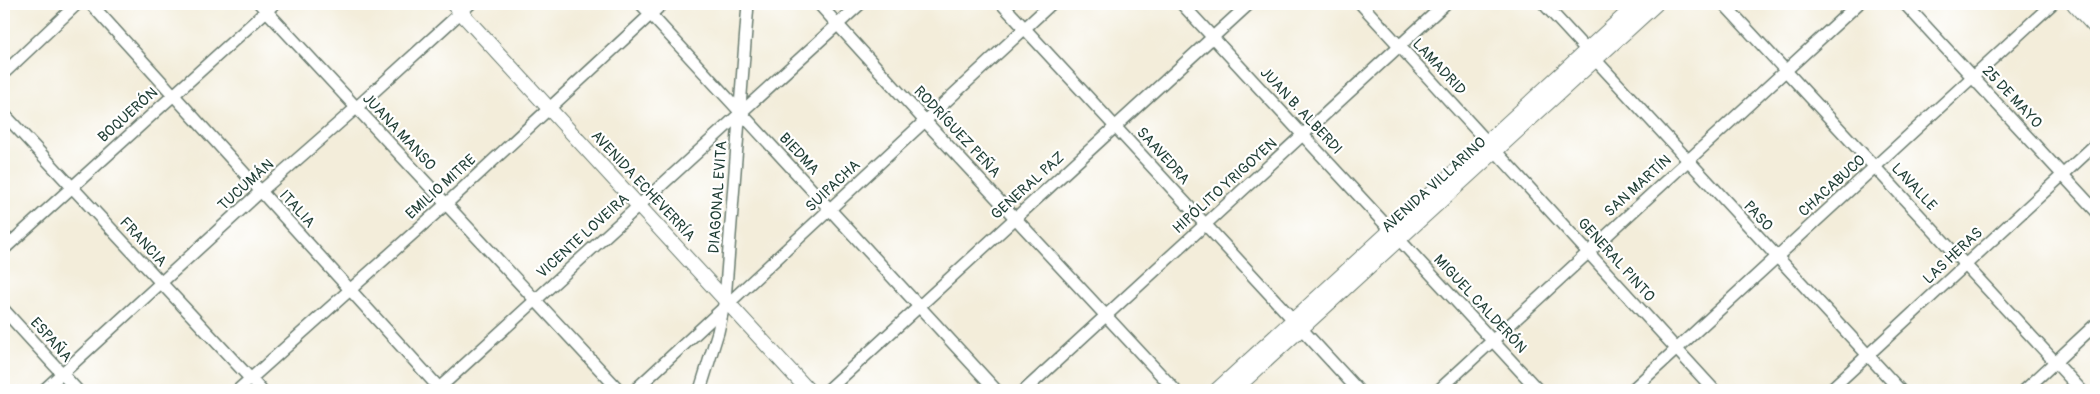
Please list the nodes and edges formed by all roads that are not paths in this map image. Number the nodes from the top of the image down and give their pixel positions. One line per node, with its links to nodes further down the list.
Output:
1 (77, 4): 34 (street)
2 (91, 4): 36 (street, ITALIA)
3 (641, 4): 26 (street, BIEDMA)
4 (662, 4): 26 (street, EMILIO MITRE)
5 (748, 4): 39 (street, DIAGONAL EVITA)
6 (819, 4): 27 (street, RODRÍGUEZ PEÑA)
7 (860, 4): 27 (street, VICENTE LOVEIRA)
8 (1002, 4): 28 (street, SAAVEDRA)
9 (1052, 4): 28 (street, SUIPACHA)
10 (1182, 4): 30 (street, JUAN B. ALBERDI)
11 (1249, 4): 30 (street, GENERAL PAZ)
12 (1361, 4): 31 (street, LAMADRID)
13 (1445, 4): 31 (street, HIPÓLITO YRIGOYEN)
14 (1544, 4): 32 (street, PASO)
15 (1637, 4): 32 (main road, AVENIDA VILLARINO)
16 (1656, 4): 32 (main road, AVENIDA VILLARINO)
17 (1724, 4): 33 (street, LAVALLE)
18 (1858, 4): 33 (street, SAN MARTÍN)
19 (1905, 4): 35 (street, 25 DE MAYO)
20 (2052, 4): 35 (street, CHACABUCO)
21 (2074, 4): 29 (main road)
22 (2089, 4): 25 (main road)
23 (267, 6): 36 (street, BOQUERÓN); 37 (street, JUANA MANSO)
24 (462, 7): 37 (street, TUCUMÁN); 38 (main road, AVENIDA ECHEVERRÍA)
25 (2096, 11)
26 (651, 14): 38 (street, EMILIO MITRE); 39 (street, BIEDMA)
27 (837, 24): 39 (street, VICENTE LOVEIRA); 41 (street, RODRÍGUEZ PEÑA)
28 (1024, 28): 41 (street, SUIPACHA); 42 (street, SAAVEDRA)
29 (2096, 28)
30 (1212, 38): 42 (street, GENERAL PAZ); 43 (street, JUAN B. ALBERDI)
31 (1400, 46): 43 (street, HIPÓLITO YRIGOYEN); 45 (street, LAMADRID)
32 (1591, 55): 45 (main road, AVENIDA VILLARINO); 46 (street, PASO)
33 (1786, 70): 46 (street, SAN MARTÍN); 47 (street, LAVALLE)
34 (4, 73)
35 (1973, 77): 47 (street, CHACABUCO); 48 (street, 25 DE MAYO)
36 (173, 95): 49 (street, BOQUERÓN); 50 (street, ITALIA)
37 (356, 108): 50 (street, TUCUMÁN); 51 (street, JUANA MANSO)
38 (549, 108): 51 (street, EMILIO MITRE); 52 (main road, AVENIDA ECHEVERRÍA)
39 (740, 113): 52 (street, VICENTE LOVEIRA); 53 (street, BIEDMA); 65 (street, DIAGONAL EVITA)
40 (4, 114): 49 (street, FRANCIA)
41 (925, 121): 53 (street, SUIPACHA); 55 (street, RODRÍGUEZ PEÑA)
42 (1116, 126): 55 (street, GENERAL PAZ); 56 (street, SAAVEDRA)
43 (1303, 135): 56 (street, HIPÓLITO YRIGOYEN); 57 (street, JUAN B. ALBERDI)
44 (2096, 144): 48 (street, LAS HERAS)
45 (1492, 146): 57 (main road, AVENIDA VILLARINO); 59 (street, GENERAL PINTO)
46 (1687, 161): 59 (street, SAN MARTÍN); 60 (street, PASO)
47 (1875, 167): 60 (street, CHACABUCO); 61 (street, LAVALLE)
48 (2063, 175): 54 (street, 25 DE MAYO); 61 (street, LAS HERAS)
49 (71, 188): 58 (street, BOQUERÓN); 62 (street, FRANCIA)
50 (260, 192): 62 (street, TUCUMÁN); 63 (street, ITALIA)
51 (446, 204): 63 (street, EMILIO MITRE); 64 (street, JUANA MANSO)
52 (639, 206): 64 (street, VICENTE LOVEIRA); 65 (main road, AVENIDA ECHEVERRÍA)
53 (830, 209): 65 (street, SUIPACHA); 66 (street, BIEDMA)
54 (2096, 211)
55 (1015, 218): 66 (street, GENERAL PAZ); 68 (street, RODRÍGUEZ PEÑA)
56 (1205, 224): 68 (street, HIPÓLITO YRIGOYEN); 70 (street, SAAVEDRA)
57 (1395, 234): 70 (main road, AVENIDA VILLARINO); 71 (street, MIGUEL CALDERÓN)
58 (4, 249)
59 (1588, 251): 71 (street, SAN MARTÍN); 72 (street, GENERAL PINTO)
60 (1776, 258): 72 (street, CHACABUCO); 73 (street, PASO)
61 (1965, 265): 73 (street, LAS HERAS); 74 (street, LAVALLE)
62 (161, 283): 75 (street, TUCUMÁN); 76 (street, FRANCIA)
63 (349, 290): 76 (street, EMILIO MITRE); 81 (street, ITALIA)
64 (535, 300): 81 (street, VICENTE LOVEIRA); 82 (street, JUANA MANSO)
65 (725, 304): 83 (street, SUIPACHA); 84 (street, DIAGONAL EVITA); 85 (main road, AVENIDA ECHEVERRÍA)
66 (919, 306): 86 (street, GENERAL PAZ); 87 (street, BIEDMA)
67 (4, 310): 75 (street, ESPAÑA)
68 (1105, 315): 88 (street, HIPÓLITO YRIGOYEN); 89 (street, RODRÍGUEZ PEÑA)
69 (2096, 324): 74 (street)
70 (1297, 325): 90 (main road, AVENIDA VILLARINO); 91 (main road, AVENIDA VILLARINO); 92 (street, SAAVEDRA)
71 (1493, 340): 93 (street, SAN MARTÍN); 94 (street, MIGUEL CALDERÓN)
72 (1677, 349): 95 (street, CHACABUCO); 96 (street, GENERAL PINTO)
73 (1868, 355): 97 (street, LAS HERAS); 98 (street, PASO)
74 (2055, 362): 99 (street); 100 (street, LAVALLE)
75 (62, 374): 77 (street, TUCUMÁN); 78 (street, ESPAÑA)
76 (250, 379): 79 (street, EMILIO MITRE); 80 (street, FRANCIA)
77 (44, 390)
78 (77, 390)
79 (238, 390)
80 (261, 390)
81 (439, 390)
82 (619, 390)
83 (634, 390)
84 (700, 390)
85 (808, 390)
86 (828, 390)
87 (996, 390)
88 (1025, 390)
89 (1175, 390)
90 (1217, 390)
91 (1234, 390)
92 (1358, 390)
93 (1438, 390)
94 (1538, 390)
95 (1632, 390)
96 (1714, 390)
97 (1830, 390)
98 (1900, 390)
99 (2024, 390)
100 (2081, 390)

